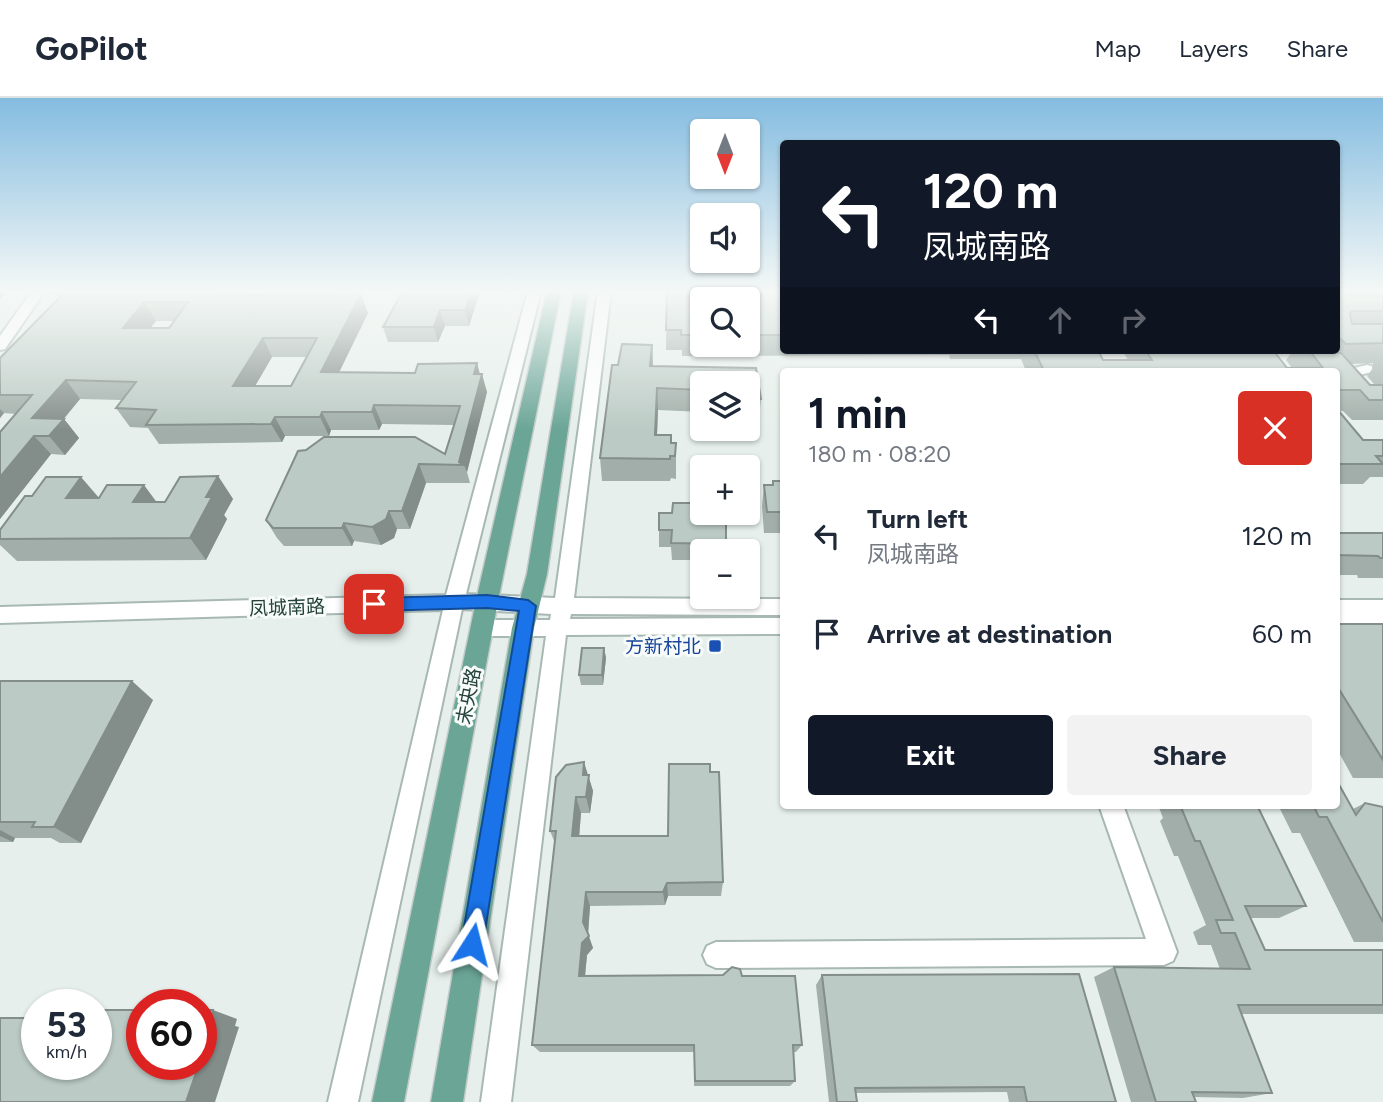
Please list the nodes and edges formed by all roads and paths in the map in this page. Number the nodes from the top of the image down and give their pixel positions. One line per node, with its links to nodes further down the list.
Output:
1 (522, 338): 8 (street)
2 (544, 338): 7 (main road, 未央路)
3 (574, 338): 14 (main road)
4 (599, 338): 9 (street)
5 (1367, 369): 6 (street)
6 (1340, 375)
7 (487, 601): 8 (street, 凤城南路); 14 (street, 凤城南路); 19 (main road, 未央路)
8 (454, 602): 13 (street, 凤城南路); 22 (street)
9 (563, 606): 10 (street, 凤城南路); 14 (street, 凤城南路); 18 (street)
10 (780, 607)
11 (1340, 608): 12 (street)
12 (1383, 608)
13 (0, 615)
14 (525, 617): 18 (street, 凤城南路); 19 (street, 凤城南路); 24 (main road)
15 (1340, 624): 16 (street)
16 (1383, 624)
17 (780, 626): 18 (street, 凤城南路)
18 (558, 627): 25 (street)
19 (481, 628): 23 (main road, 未央路)
20 (1112, 809): 21 (street)
21 (716, 955)
22 (343, 1102)
23 (388, 1102)
24 (447, 1102)
25 (496, 1102)

